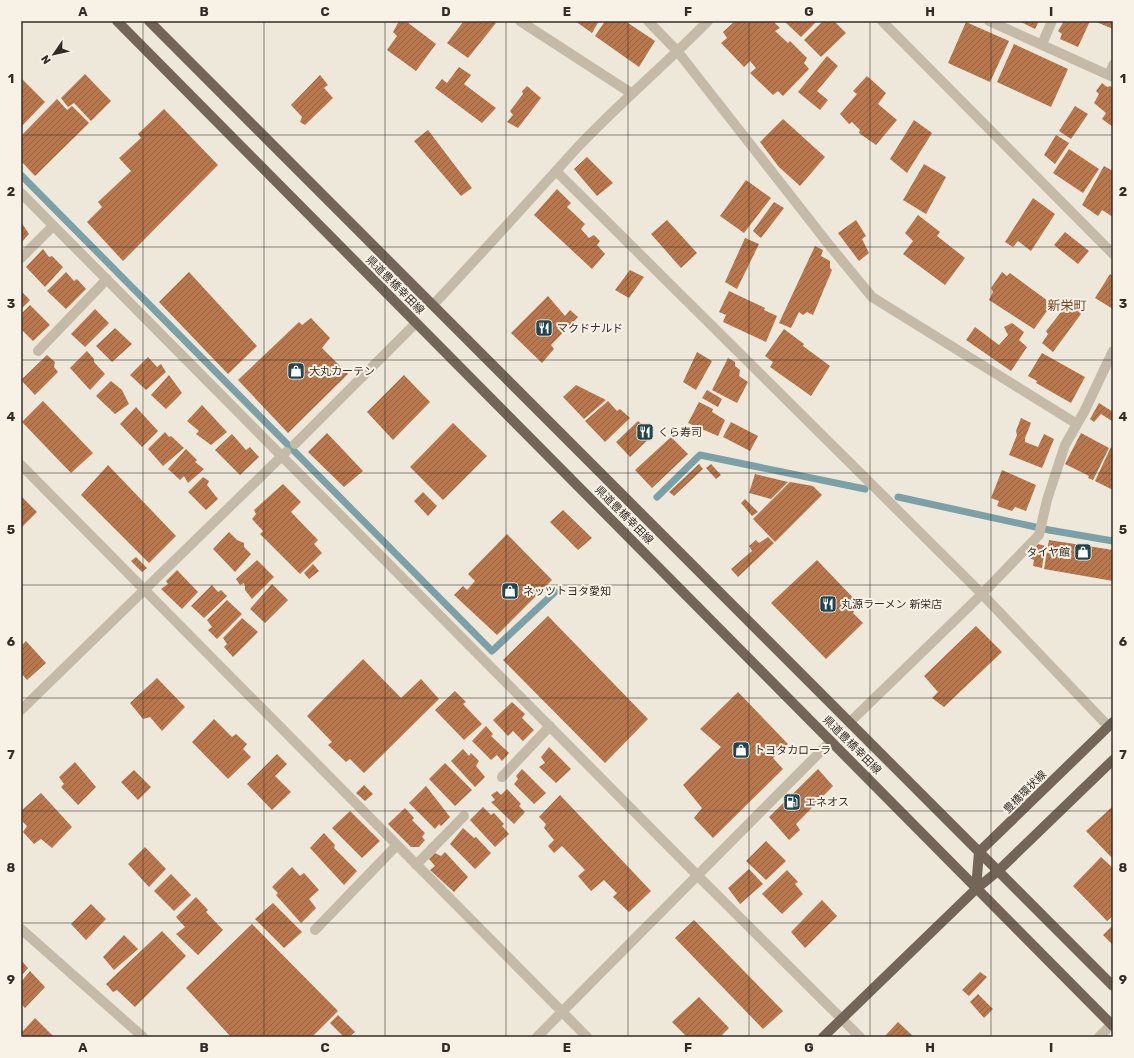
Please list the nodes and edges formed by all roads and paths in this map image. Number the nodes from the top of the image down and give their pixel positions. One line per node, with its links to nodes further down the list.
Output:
1 (117, 21): 20 (main road, 県道豊橋幸田線)
2 (149, 21): 19 (main road, 県道豊橋幸田線)
3 (520, 21): 12 (street)
4 (648, 21): 10 (street)
5 (708, 21): 10 (street)
6 (882, 21): 16 (street)
7 (989, 21): 9 (street)
8 (1052, 21): 9 (street)
9 (1042, 44): 11 (street)
10 (678, 52): 12 (street); 23 (street)
11 (1112, 72)
12 (631, 94): 13 (street)
13 (557, 172): 19 (street); 27 (street)
14 (21, 193): 15 (street)
15 (53, 226): 17 (street); 18 (street)
16 (1113, 254)
17 (21, 258)
18 (107, 279): 21 (street); 24 (street)
19 (433, 305): 29 (main road, 県道豊橋幸田線)
20 (416, 323): 24 (street); 32 (main road, 県道豊橋幸田線)
21 (38, 351)
22 (1113, 351): 23 (street)
23 (1077, 424): 27 (street)
24 (288, 450): 26 (street); 31 (street)
25 (21, 465): 26 (street)
26 (144, 588): 28 (street); 36 (street)
27 (982, 594): 29 (street); 30 (street)
28 (21, 710)
29 (850, 722): 37 (main road, 県道豊橋幸田線)
30 (1111, 724): 37 (main road, 豊橋環状線)
31 (550, 726): 34 (street); 40 (street)
32 (831, 741): 40 (street); 41 (main road, 県道豊橋幸田線)
33 (1113, 760): 39 (main road)
34 (502, 777)
35 (464, 816): 38 (street)
36 (397, 845): 38 (street); 43 (street)
37 (979, 852): 39 (main road, 県道豊橋幸田線); 41 (main road)
38 (416, 865): 45 (street)
39 (998, 871): 41 (main road); 44 (main road, 県道豊橋幸田線)
40 (697, 875): 45 (street); 46 (street)
41 (976, 889): 46 (main road); 47 (main road, 県道豊橋幸田線)
42 (21, 928): 48 (street)
43 (315, 930)
44 (1113, 986)
45 (562, 1012): 49 (street); 50 (street)
46 (842, 1018): 51 (main road); 52 (street)
47 (1112, 1025): 53 (street)
48 (143, 1037)
49 (537, 1037)
50 (587, 1037)
51 (823, 1037)
52 (860, 1037)
53 (1099, 1037)

